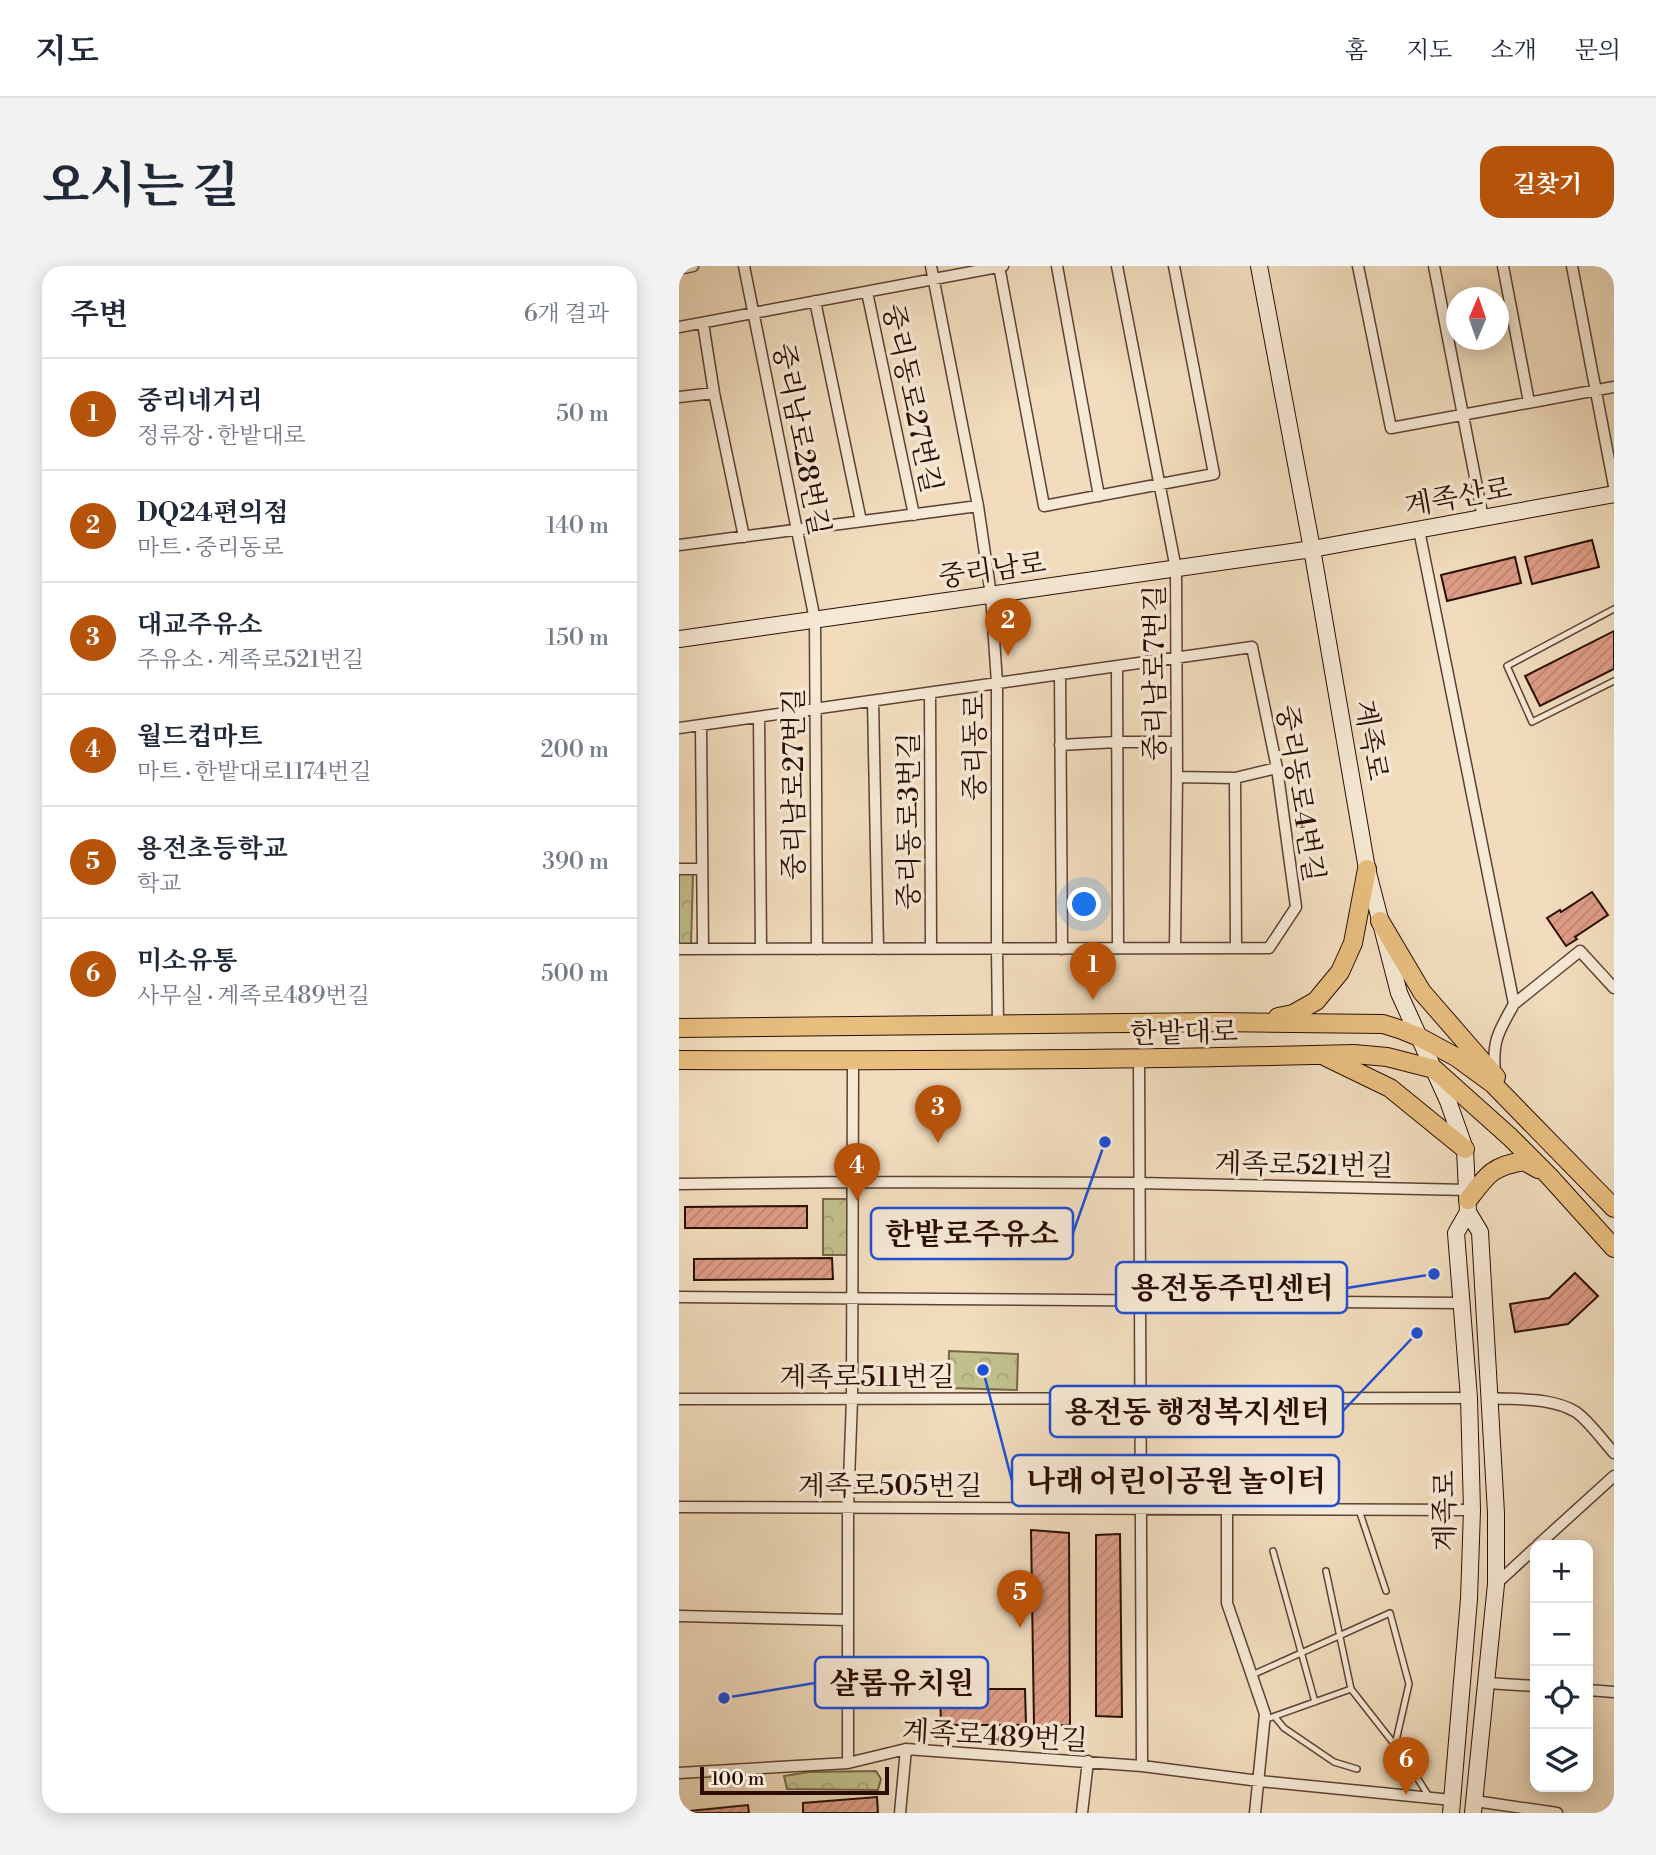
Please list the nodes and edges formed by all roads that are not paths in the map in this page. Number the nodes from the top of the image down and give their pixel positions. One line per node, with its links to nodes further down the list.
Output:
1 (693, 266): 13 (street)
2 (744, 266): 17 (street, 중리남로28번길)
3 (931, 266): 14 (street, 중리동로)
4 (1001, 266): 14 (street); 29 (street)
5 (1057, 266): 29 (street)
6 (1117, 266): 26 (street, 중리남로7번길)
7 (1174, 266): 26 (street)
8 (1259, 266): 38 (main road, 계족로)
9 (1358, 266): 25 (street)
10 (1434, 266): 25 (street)
11 (1503, 266): 24 (street)
12 (1572, 266): 21 (street)
13 (679, 269)
14 (934, 279): 15 (street); 30 (street, 중리동로)
15 (867, 292): 16 (street); 31 (street, 중리동로27번길)
16 (815, 301): 17 (street); 33 (street)
17 (754, 313): 18 (street); 34 (street, 중리남로28번길)
18 (703, 323): 19 (street); 22 (street)
19 (679, 327)
20 (1614, 387): 21 (street)
21 (1596, 390): 24 (street); 27 (street)
22 (714, 393): 23 (street); 36 (street)
23 (679, 397)
24 (1529, 402): 25 (street)
25 (1463, 414): 32 (street)
26 (1159, 485): 29 (street); 39 (street, 중리남로7번길)
27 (1614, 486)
28 (1614, 494): 32 (main road, 계족산로)
29 (1099, 496)
30 (978, 506): 31 (street, 중리동로27번길); 40 (street, 중리동로)
31 (913, 514): 33 (street, 중리동로27번길)
32 (1483, 518): 35 (main road, 계족산로)
33 (861, 522): 34 (street, 중리동로27번길)
34 (797, 530): 36 (street, 중리동로27번길); 42 (street, 중리남로28번길)
35 (1419, 530): 38 (main road, 계족산로); 77 (street)
36 (744, 537): 37 (street, 중리동로27번길)
37 (679, 545)
38 (1312, 549): 39 (main road, 중리남로); 63 (main road, 계족로)
39 (1176, 569): 40 (main road, 중리남로); 44 (street, 중리남로7번길)
40 (991, 595): 42 (main road, 중리남로); 48 (street, 중리동로)
41 (1614, 609): 47 (lane)
42 (815, 620): 43 (main road, 중리남로); 51 (street, 중리남로27번길)
43 (679, 639)
44 (1177, 658): 45 (street); 56 (street, 중리남로7번길); 58 (street, 중리동로4번길)
45 (1117, 666): 46 (street); 55 (street)
46 (1060, 674): 48 (street); 57 (street)
47 (1614, 681)
48 (997, 683): 49 (street); 75 (street, 중리동로)
49 (930, 693): 50 (street); 74 (street, 중리동로3번길)
50 (873, 701): 51 (street); 73 (street, 중리동로3번길)
51 (815, 709): 52 (street); 72 (street, 중리남로27번길)
52 (759, 717): 53 (street); 67 (street)
53 (701, 725): 54 (street); 62 (street)
54 (679, 728)
55 (1117, 742): 56 (street); 57 (street); 69 (street)
56 (1177, 742): 59 (street, 중리남로7번길)
57 (1061, 745): 68 (street)
58 (1277, 768): 60 (street, 중리남로7번길); 71 (street, 중리동로4번길)
59 (1177, 777): 60 (street, 중리남로7번길); 70 (street, 중리남로7번길)
60 (1235, 778): 71 (street)
61 (679, 869): 62 (street)
62 (702, 869): 66 (street)
63 (1367, 869): 64 (main road, 계족로); 78 (main road)
64 (1380, 921): 81 (main road, 계족로); 87 (main road)
65 (679, 948): 66 (street, 중리동로3번길)
66 (703, 948): 67 (street, 중리동로3번길)
67 (761, 948): 72 (street, 중리동로3번길)
68 (1062, 948): 69 (street, 중리동로4번길); 75 (street, 중리동로4번길)
69 (1118, 948): 70 (street, 중리동로4번길)
70 (1175, 948): 71 (street, 중리동로4번길)
71 (1236, 948)
72 (817, 949): 73 (street, 중리동로3번길)
73 (878, 949): 74 (street, 중리동로3번길)
74 (932, 949): 75 (street, 중리동로3번길)
75 (997, 949): 79 (street, 중리동로)
76 (1614, 988): 77 (street)
77 (1514, 1004): 87 (street)
78 (1215, 1022): 79 (main road, 한밭대로); 81 (main road, 한밭대로)
79 (998, 1024): 80 (main road, 한밭대로)
80 (679, 1028)
81 (1419, 1037): 86 (main road, 계족로); 88 (main road, 한밭대로)
82 (1323, 1055): 83 (main road, 한밭대로); 86 (main road, 한밭대로); 89 (main road)
83 (1139, 1059): 85 (main road, 한밭대로); 92 (street)
84 (679, 1060): 85 (main road, 한밭대로)
85 (853, 1061): 91 (street)
86 (1434, 1069): 89 (main road, 계족로); 90 (main road, 한밭대로)
87 (1495, 1075): 88 (main road)
88 (1529, 1122): 95 (main road, 한밭대로)
89 (1465, 1149): 94 (main road, 계족로)
90 (1549, 1175): 94 (main road); 96 (main road, 한밭대로)
91 (852, 1182): 92 (street, 계족로521번길); 93 (street, 계족로521번길); 98 (street)
92 (1139, 1183): 94 (street, 계족로521번길); 99 (street)
93 (679, 1184)
94 (1468, 1201): 100 (main road, 계족로); 103 (main road, 계족로)
95 (1613, 1205)
96 (1614, 1248)
97 (679, 1297): 98 (street)
98 (852, 1298): 99 (street); 105 (street)
99 (1140, 1300): 100 (street); 101 (street)
100 (1461, 1303): 102 (main road, 계족로)
101 (1140, 1398): 102 (street, 계족로511번길); 105 (street, 계족로511번길); 110 (street)
102 (1469, 1398): 113 (main road, 계족로)
103 (1490, 1398): 106 (street); 118 (main road, 계족로)
104 (679, 1399): 105 (street, 계족로511번길)
105 (852, 1399): 109 (street)
106 (1614, 1453)
107 (1614, 1476): 114 (street)
108 (679, 1507): 109 (street, 계족로505번길)
109 (848, 1508): 110 (street, 계족로505번길); 121 (street)
110 (1142, 1509): 111 (street, 계족로505번길); 136 (street)
111 (1227, 1509): 112 (street, 계족로505번길); 124 (street)
112 (1359, 1510): 113 (street, 계족로505번길); 119 (lane)
113 (1472, 1510): 141 (main road, 계족로)
114 (1545, 1540)
115 (1273, 1551): 123 (lane)
116 (1530, 1553): 118 (street)
117 (1326, 1571): 122 (lane)
118 (1496, 1584): 125 (main road, 계족로)
119 (1386, 1591)
120 (679, 1616): 121 (street)
121 (848, 1620): 135 (street)
122 (1339, 1636): 123 (lane); 127 (lane); 132 (lane)
123 (1301, 1653): 124 (lane); 130 (lane)
124 (1252, 1675): 131 (street)
125 (1487, 1683): 126 (street); 142 (main road, 계족로)
126 (1530, 1686)
127 (1351, 1689): 130 (lane); 132 (lane)
128 (1593, 1690): 129 (street)
129 (1614, 1692)
130 (1315, 1702): 131 (lane)
131 (1270, 1718): 137 (lane); 139 (street)
132 (1395, 1745): 140 (lane)
133 (906, 1749): 134 (street, 계족로489번길); 135 (street, 계족로489번길); 143 (street)
134 (1088, 1761): 136 (street, 계족로489번길); 144 (street)
135 (848, 1763): 138 (street, 계족로489번길)
136 (1142, 1766): 139 (street, 계족로489번길)
137 (1357, 1769)
138 (679, 1773)
139 (1259, 1781): 140 (street, 계족로489번길); 145 (street)
140 (1430, 1798): 141 (street, 계족로489번길)
141 (1452, 1807)
142 (1474, 1807): 146 (street)
143 (900, 1813)
144 (1082, 1813)
145 (1255, 1813)
146 (1557, 1813)

